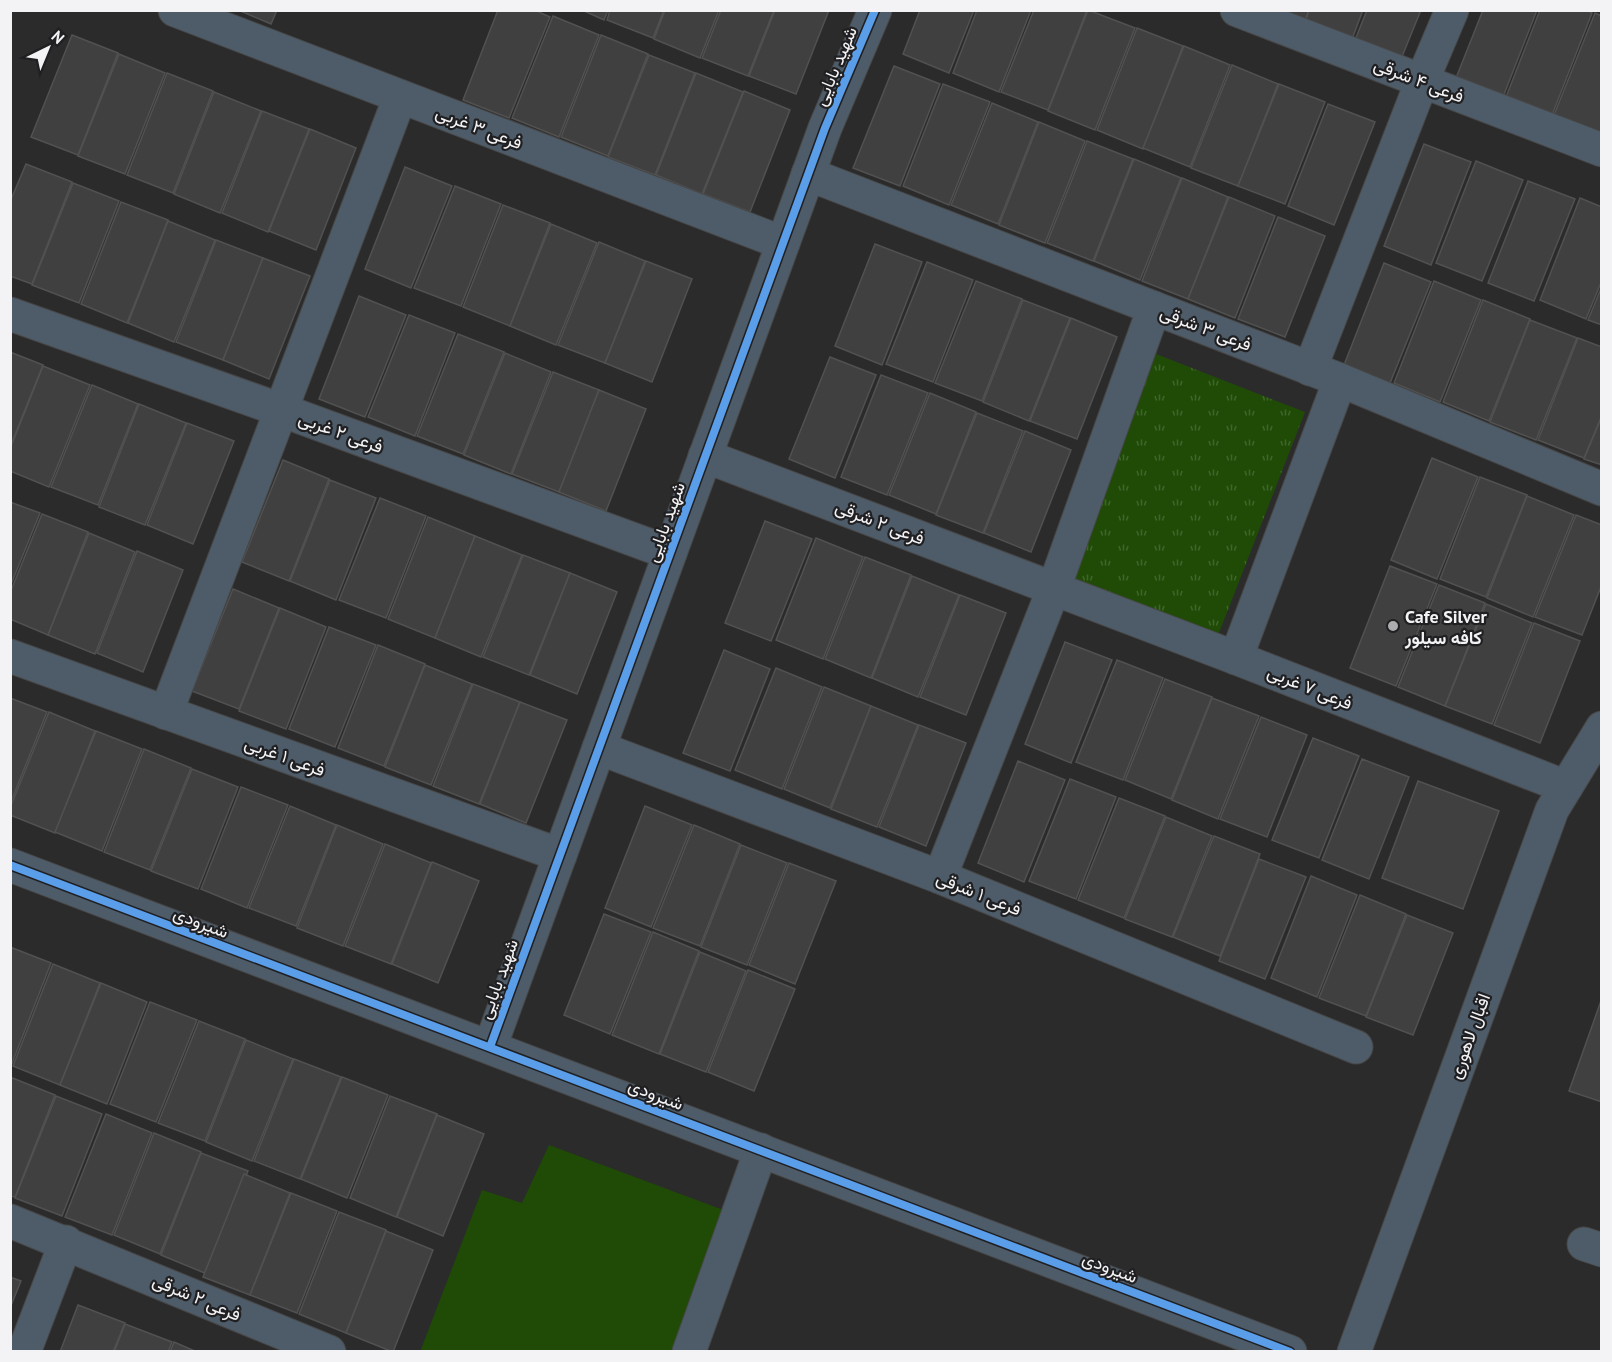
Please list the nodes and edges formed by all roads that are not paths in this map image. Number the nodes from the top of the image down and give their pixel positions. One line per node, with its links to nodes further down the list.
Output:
1 (175, 10): 6 (street, فرعی ۳ غربی)
2 (875, 10): 8 (street, شهید بابایی)
3 (1237, 10): 5 (street, فرعی ۴ شرقی)
4 (1452, 10): 5 (street)
5 (1422, 81): 7 (street, فرعی ۴ شرقی); 12 (street)
6 (400, 97): 9 (street, فرعی ۳ غربی); 13 (street)
7 (1602, 150)
8 (808, 174): 9 (street, شهید بابایی); 10 (street, فرعی ۳ شرقی)
9 (783, 243): 14 (street, شهید بابایی)
10 (1154, 308): 12 (street, فرعی ۳ شرقی); 17 (street)
11 (10, 314): 13 (street, فرعی ۲ غربی)
12 (1325, 374): 15 (street, فرعی ۳ شرقی); 19 (street)
13 (281, 410): 16 (street, فرعی ۲ غربی); 20 (street)
14 (705, 456): 16 (street, شهید بابایی); 17 (street, فرعی ۲ شرقی)
15 (1602, 489)
16 (670, 553): 22 (street, شهید بابایی)
17 (1054, 588): 19 (street, فرعی ۷ غربی); 26 (street)
18 (10, 656): 20 (street, فرعی ۱ غربی)
19 (1236, 658): 23 (street, فرعی ۷ غربی)
20 (166, 713): 24 (street, فرعی ۱ غربی)
21 (1602, 728): 23 (street, اقبال لاهوری)
22 (599, 748): 24 (street, شهید بابایی); 26 (street, فرعی ۱ شرقی)
23 (1566, 787): 36 (street, اقبال لاهوری)
24 (560, 855): 27 (street, شهید بابایی)
25 (10, 865): 27 (street, شیرودی)
26 (940, 877): 28 (street, فرعی ۱ شرقی)
27 (489, 1047): 29 (street, شیرودی)
28 (1356, 1047)
29 (761, 1150): 34 (street); 35 (street, شیرودی)
30 (10, 1221): 31 (street)
31 (66, 1242): 32 (street); 33 (street, فرعی ۲ شرقی)
32 (24, 1352)
33 (329, 1352)
34 (689, 1352)
35 (1290, 1352)
36 (1354, 1352)

